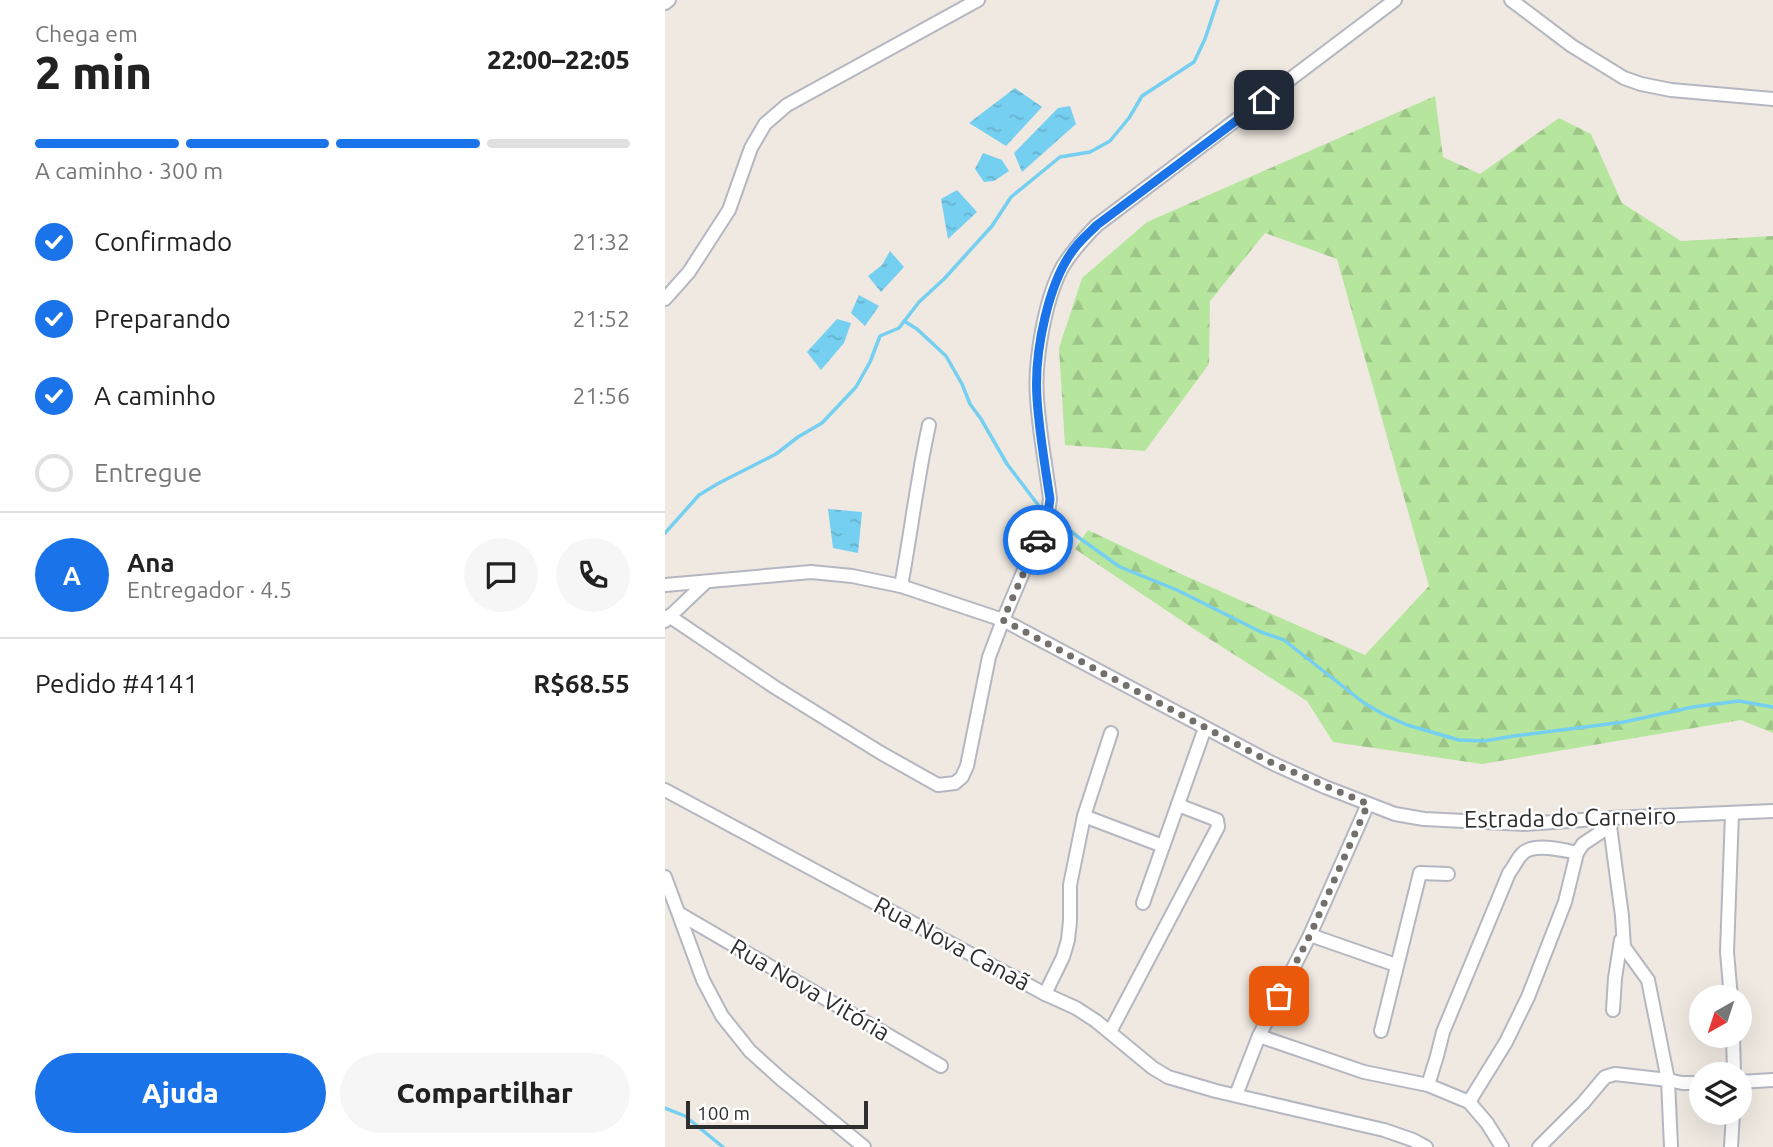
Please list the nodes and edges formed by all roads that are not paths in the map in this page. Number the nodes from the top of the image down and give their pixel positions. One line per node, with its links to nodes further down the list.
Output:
1 (978, 0): 5 (street)
2 (1395, 0): 11 (street)
3 (1511, 0): 4 (street)
4 (1773, 99)
5 (665, 299)
6 (929, 425): 9 (street)
7 (706, 582): 8 (street, Estrada do Carneiro); 9 (street, Estrada do Carneiro); 10 (street)
8 (665, 585)
9 (901, 586): 11 (street, Estrada do Carneiro)
10 (667, 619): 11 (street)
11 (1003, 620): 12 (street, Estrada do Carneiro)
12 (1205, 728): 15 (street, Estrada do Carneiro); 16 (street)
13 (1111, 733): 19 (street)
14 (665, 790): 31 (street, Rua Nova Canaã)
15 (1368, 804): 20 (street, Estrada do Carneiro); 27 (street)
16 (1178, 805): 21 (street); 34 (street)
17 (1773, 811): 18 (street, Estrada do Carneiro)
18 (1732, 813): 20 (street, Estrada do Carneiro); 30 (street)
19 (1084, 816): 21 (street); 31 (street)
20 (1610, 822): 22 (street); 28 (street)
21 (1163, 846): 25 (street)
22 (1577, 853): 41 (street); 43 (street)
23 (1448, 874): 29 (street)
24 (665, 877): 26 (street)
25 (1143, 903)
26 (680, 914): 36 (street, Rua Nova Vitória); 45 (street)
27 (1310, 935): 29 (street); 35 (street)
28 (1622, 936): 32 (street); 37 (street)
29 (1396, 965): 33 (street)
30 (1730, 985)
31 (1045, 994): 34 (street, Rua Nova Canaã)
32 (1613, 1010)
33 (1381, 1031)
34 (1110, 1032): 42 (street, Rua Nova Canaã)
35 (1259, 1036): 41 (street); 42 (street)
36 (941, 1066)
37 (1668, 1080): 40 (street); 48 (street); 49 (street)
38 (1773, 1080): 39 (street)
39 (1752, 1081)
40 (1689, 1083)
41 (1428, 1085): 43 (street)
42 (1236, 1095): 46 (street, Rua Nova Canaã)
43 (1469, 1102): 47 (street)
44 (1732, 1125): 50 (street)
45 (864, 1147)
46 (1426, 1147)
47 (1502, 1147)
48 (1539, 1147)
49 (1671, 1147)
50 (1731, 1147)

